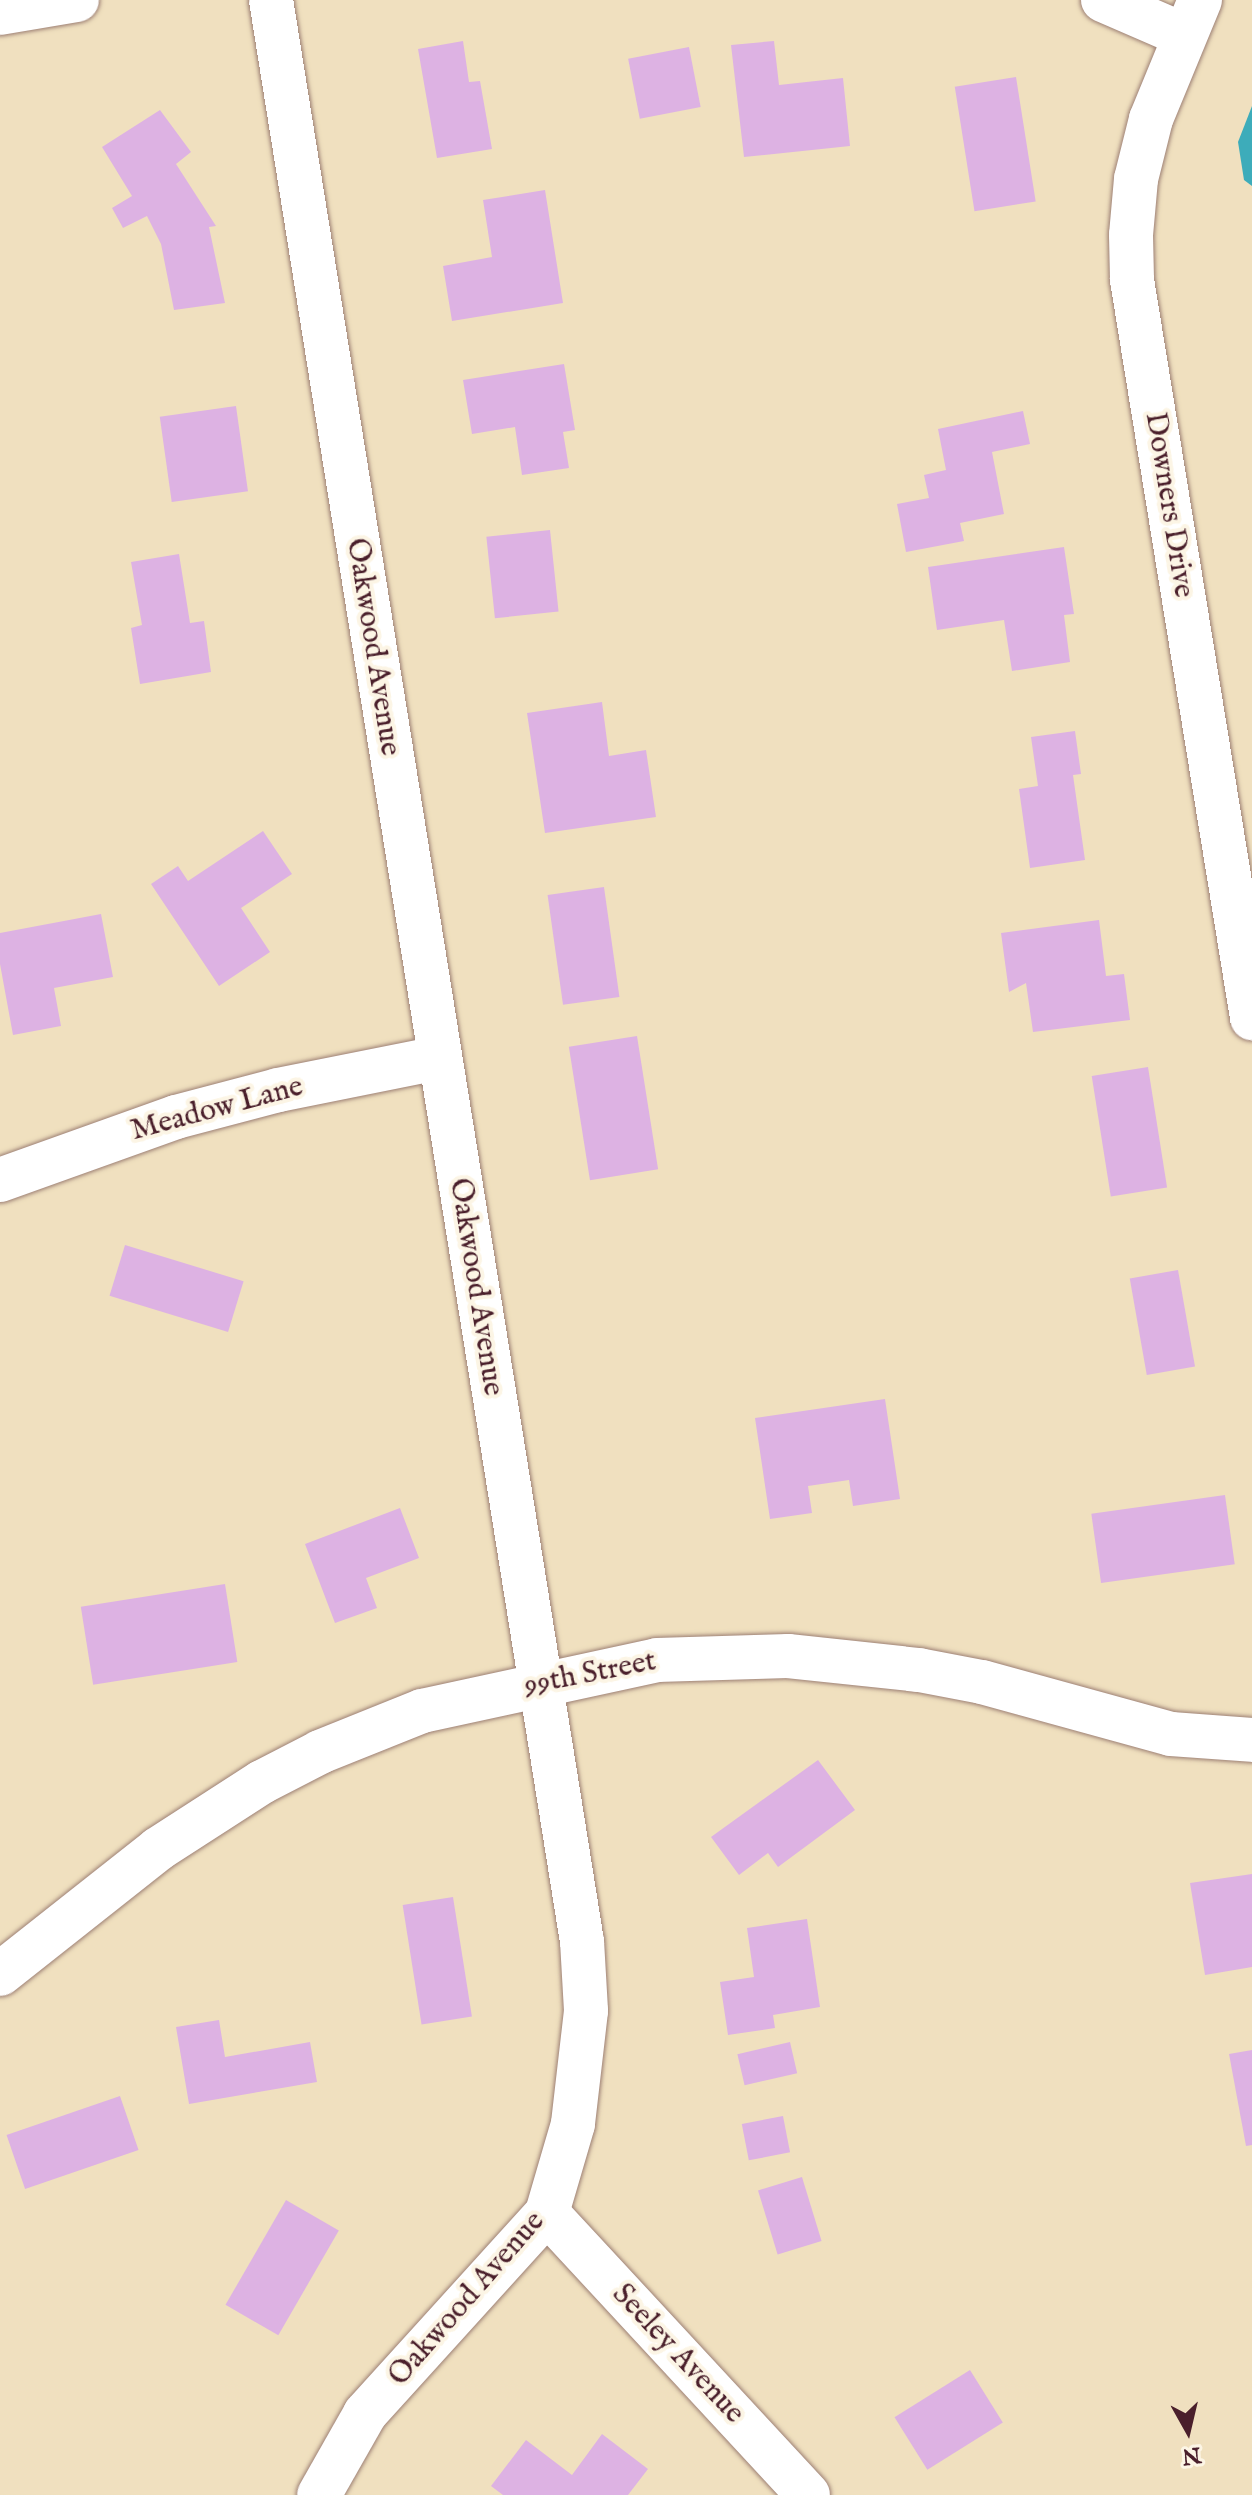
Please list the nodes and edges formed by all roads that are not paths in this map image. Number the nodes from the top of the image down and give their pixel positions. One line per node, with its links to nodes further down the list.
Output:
1 (77, 0): 4 (street)
2 (271, 0): 7 (street, Oakwood Avenue)
3 (1103, 0): 5 (street)
4 (0, 13)
5 (1192, 17): 6 (street, Downers Drive)
6 (1252, 1018)
7 (438, 1058): 8 (street, Meadow Lane); 9 (street, Oakwood Avenue)
8 (0, 1180)
9 (540, 1683): 10 (street, 99th Street); 11 (street, 99th Street); 12 (street, Oakwood Avenue)
10 (1252, 1740)
11 (0, 1974)
12 (547, 2213): 13 (street, Oakwood Avenue); 14 (street, Seeley Avenue)
13 (319, 2495)
14 (808, 2495)

